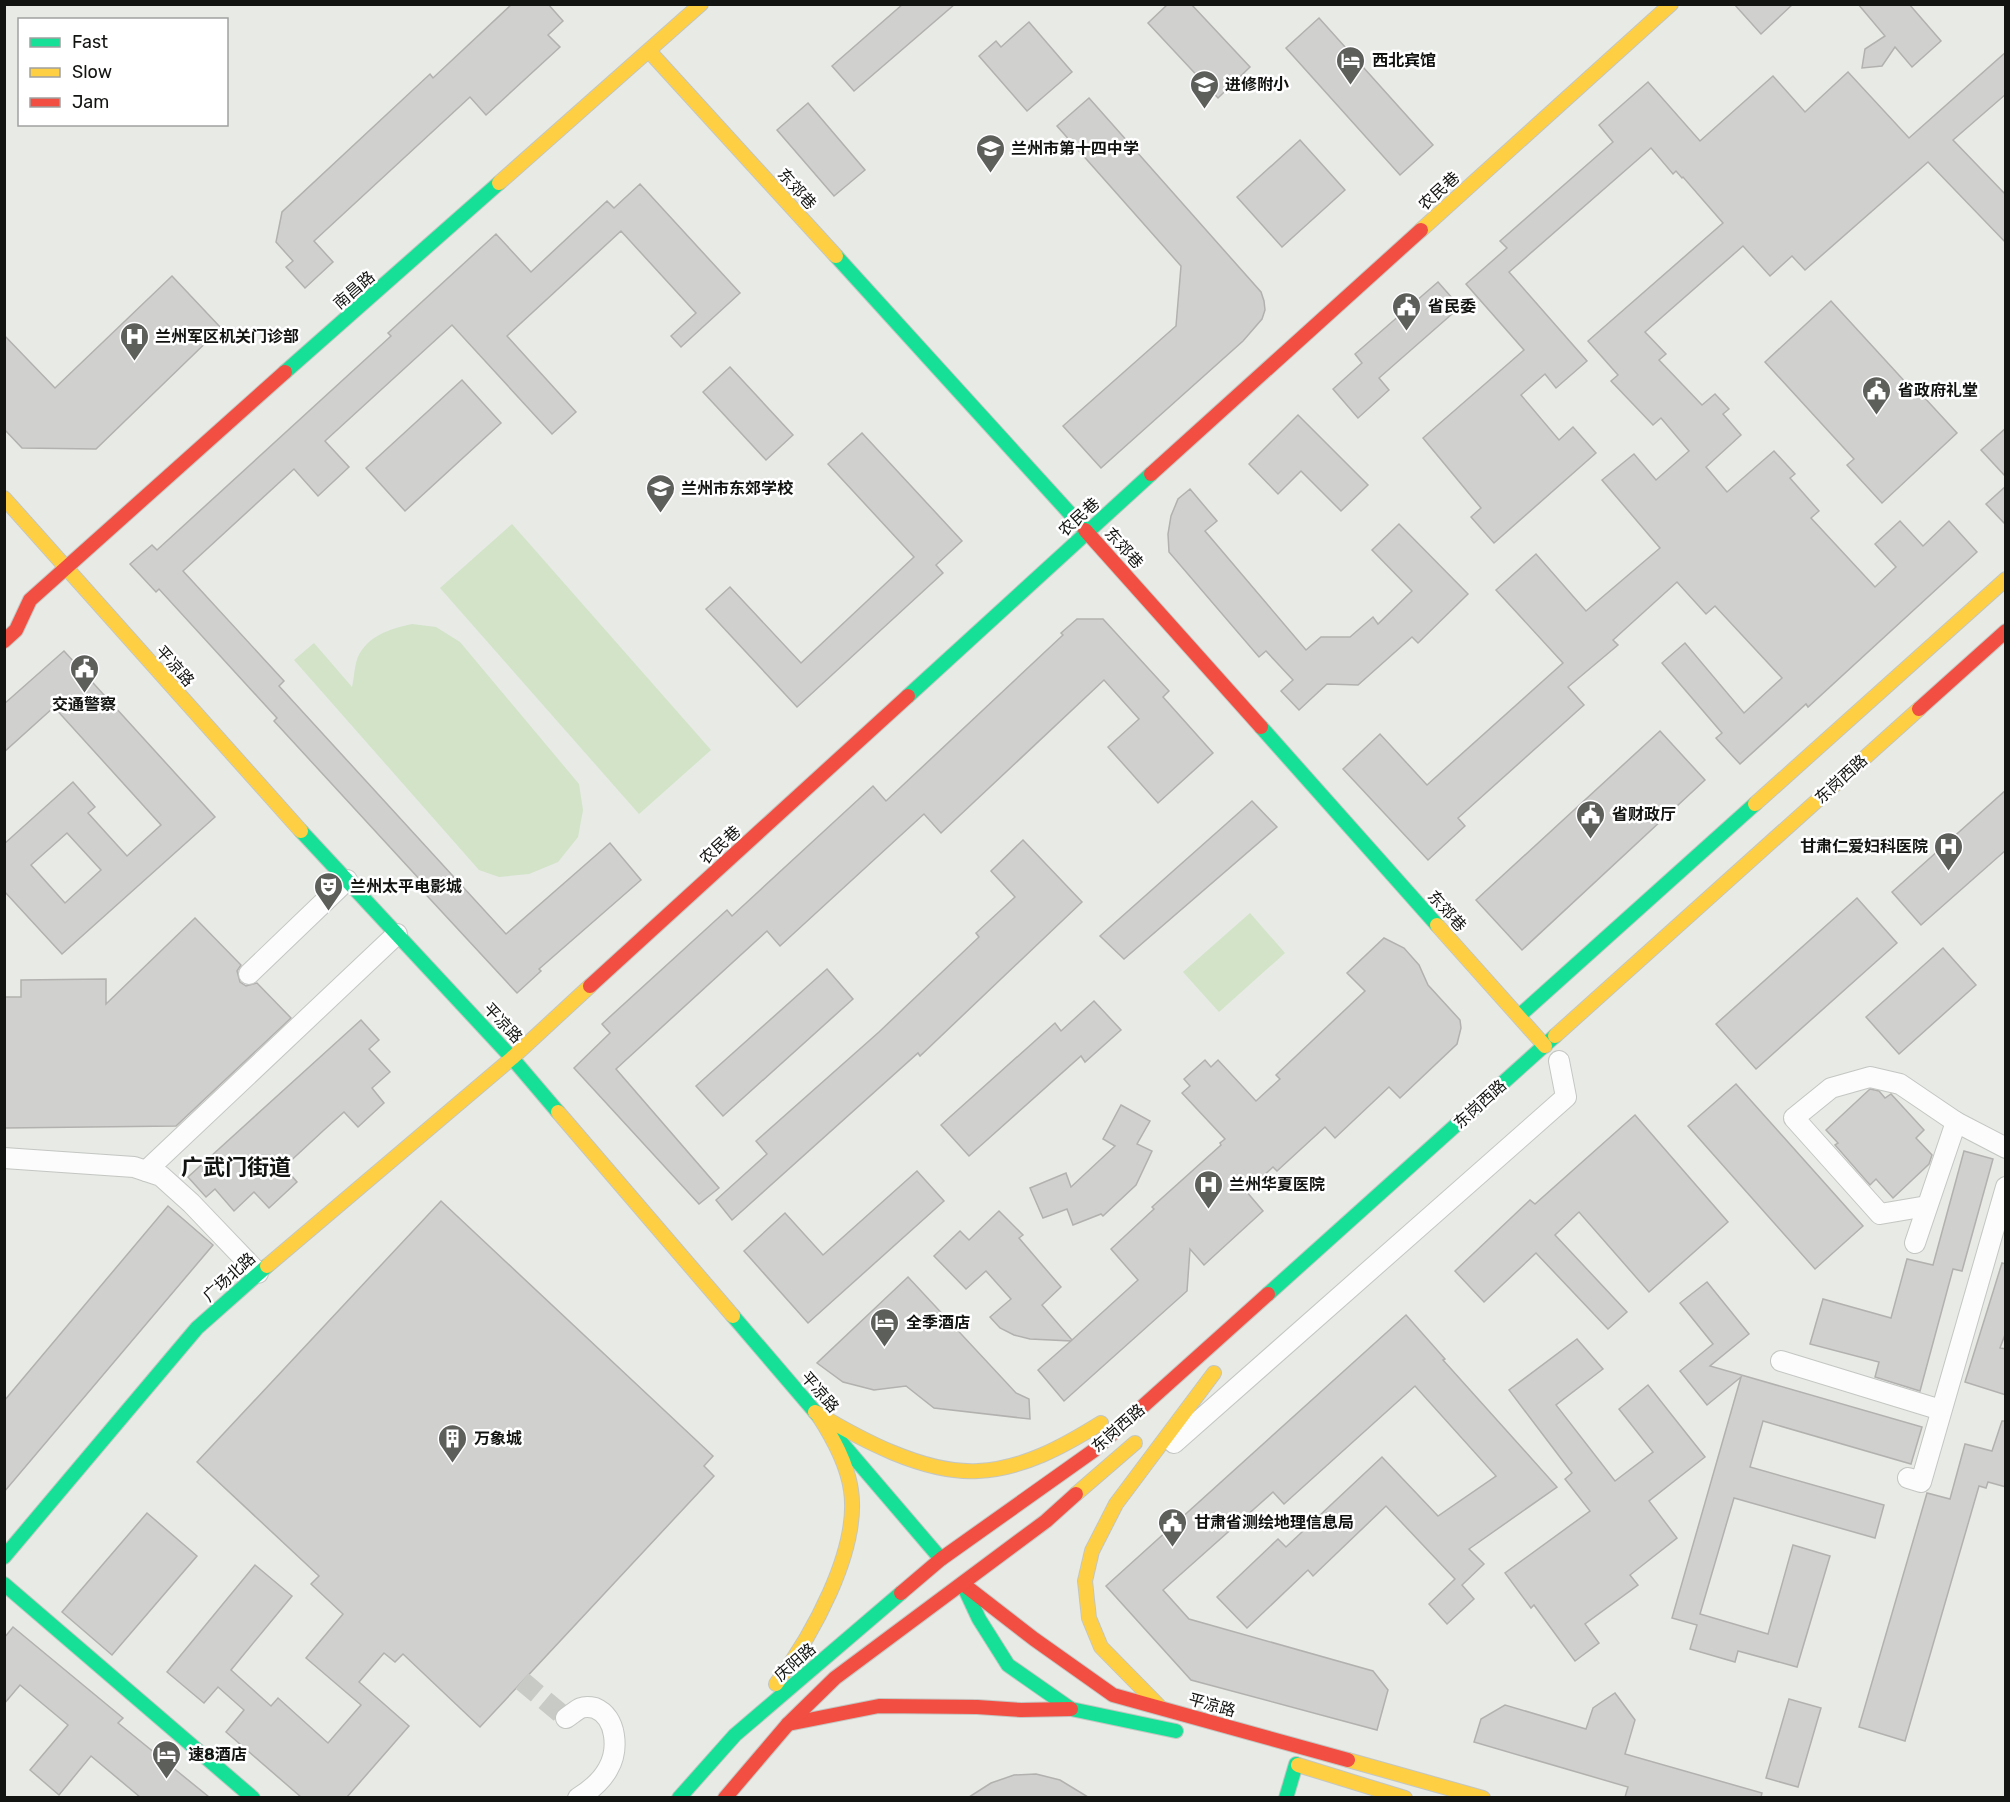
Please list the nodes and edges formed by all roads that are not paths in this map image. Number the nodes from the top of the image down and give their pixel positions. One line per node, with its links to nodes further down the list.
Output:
1 (701, 4): 3 (street, 南昌路)
2 (1671, 4): 5 (street, 农民巷)
3 (649, 51): 5 (street, 东郊巷); 6 (street, 南昌路)
4 (4, 498): 6 (street, 平凉路)
5 (1087, 532): 15 (street, 东郊巷); 17 (street, 农民巷)
6 (65, 567): 8 (street, 南昌路); 12 (street, 平凉路)
7 (2006, 579): 15 (street)
8 (30, 600): 9 (street, 南昌路); 11 (street, 南昌路)
9 (13, 607)
10 (2006, 632): 16 (street, 东岗西路)
11 (4, 641)
12 (347, 880): 13 (street, 平凉路); 14 (street)
13 (397, 934): 17 (street, 平凉路); 22 (street)
14 (249, 974)
15 (1519, 1016): 16 (street, 东郊巷)
16 (1545, 1046): 27 (street, 东岗西路)
17 (512, 1058): 26 (street, 广场北路); 30 (street, 平凉路)
18 (1559, 1061): 33 (street)
19 (1956, 1122): 20 (street); 24 (street); 24 (street)
20 (2006, 1148)
21 (4, 1158): 22 (street)
22 (146, 1171): 26 (street)
23 (2006, 1187): 29 (street)
24 (1927, 1206): 25 (street)
25 (1915, 1243)
26 (258, 1273): 35 (street, 广场北路)
27 (1199, 1358): 30 (street); 36 (street, 东岗西路)
28 (1782, 1362): 29 (street)
29 (1941, 1410): 34 (street)
30 (815, 1412): 36 (street, 平凉路); 43 (street)
31 (1161, 1420): 33 (street, 东岗西路)
32 (1143, 1436): 36 (street, 东岗西路)
33 (1140, 1473): 38 (street)
34 (1908, 1478)
35 (4, 1557)
36 (952, 1571): 38 (street, 平凉路); 39 (street, 平凉路); 41 (street); 43 (street, 庆阳路)
37 (4, 1584): 44 (street)
38 (1161, 1708): 50 (street, 平凉路)
39 (1071, 1709): 41 (street); 42 (street, 平凉路)
40 (566, 1718): 45 (street)
41 (788, 1724): 47 (street)
42 (1184, 1734)
43 (735, 1735): 46 (street, 庆阳路)
44 (252, 1797)
45 (578, 1797)
46 (679, 1797)
47 (725, 1797)
48 (1286, 1797): 49 (street)
49 (1405, 1797)
50 (1483, 1797)

